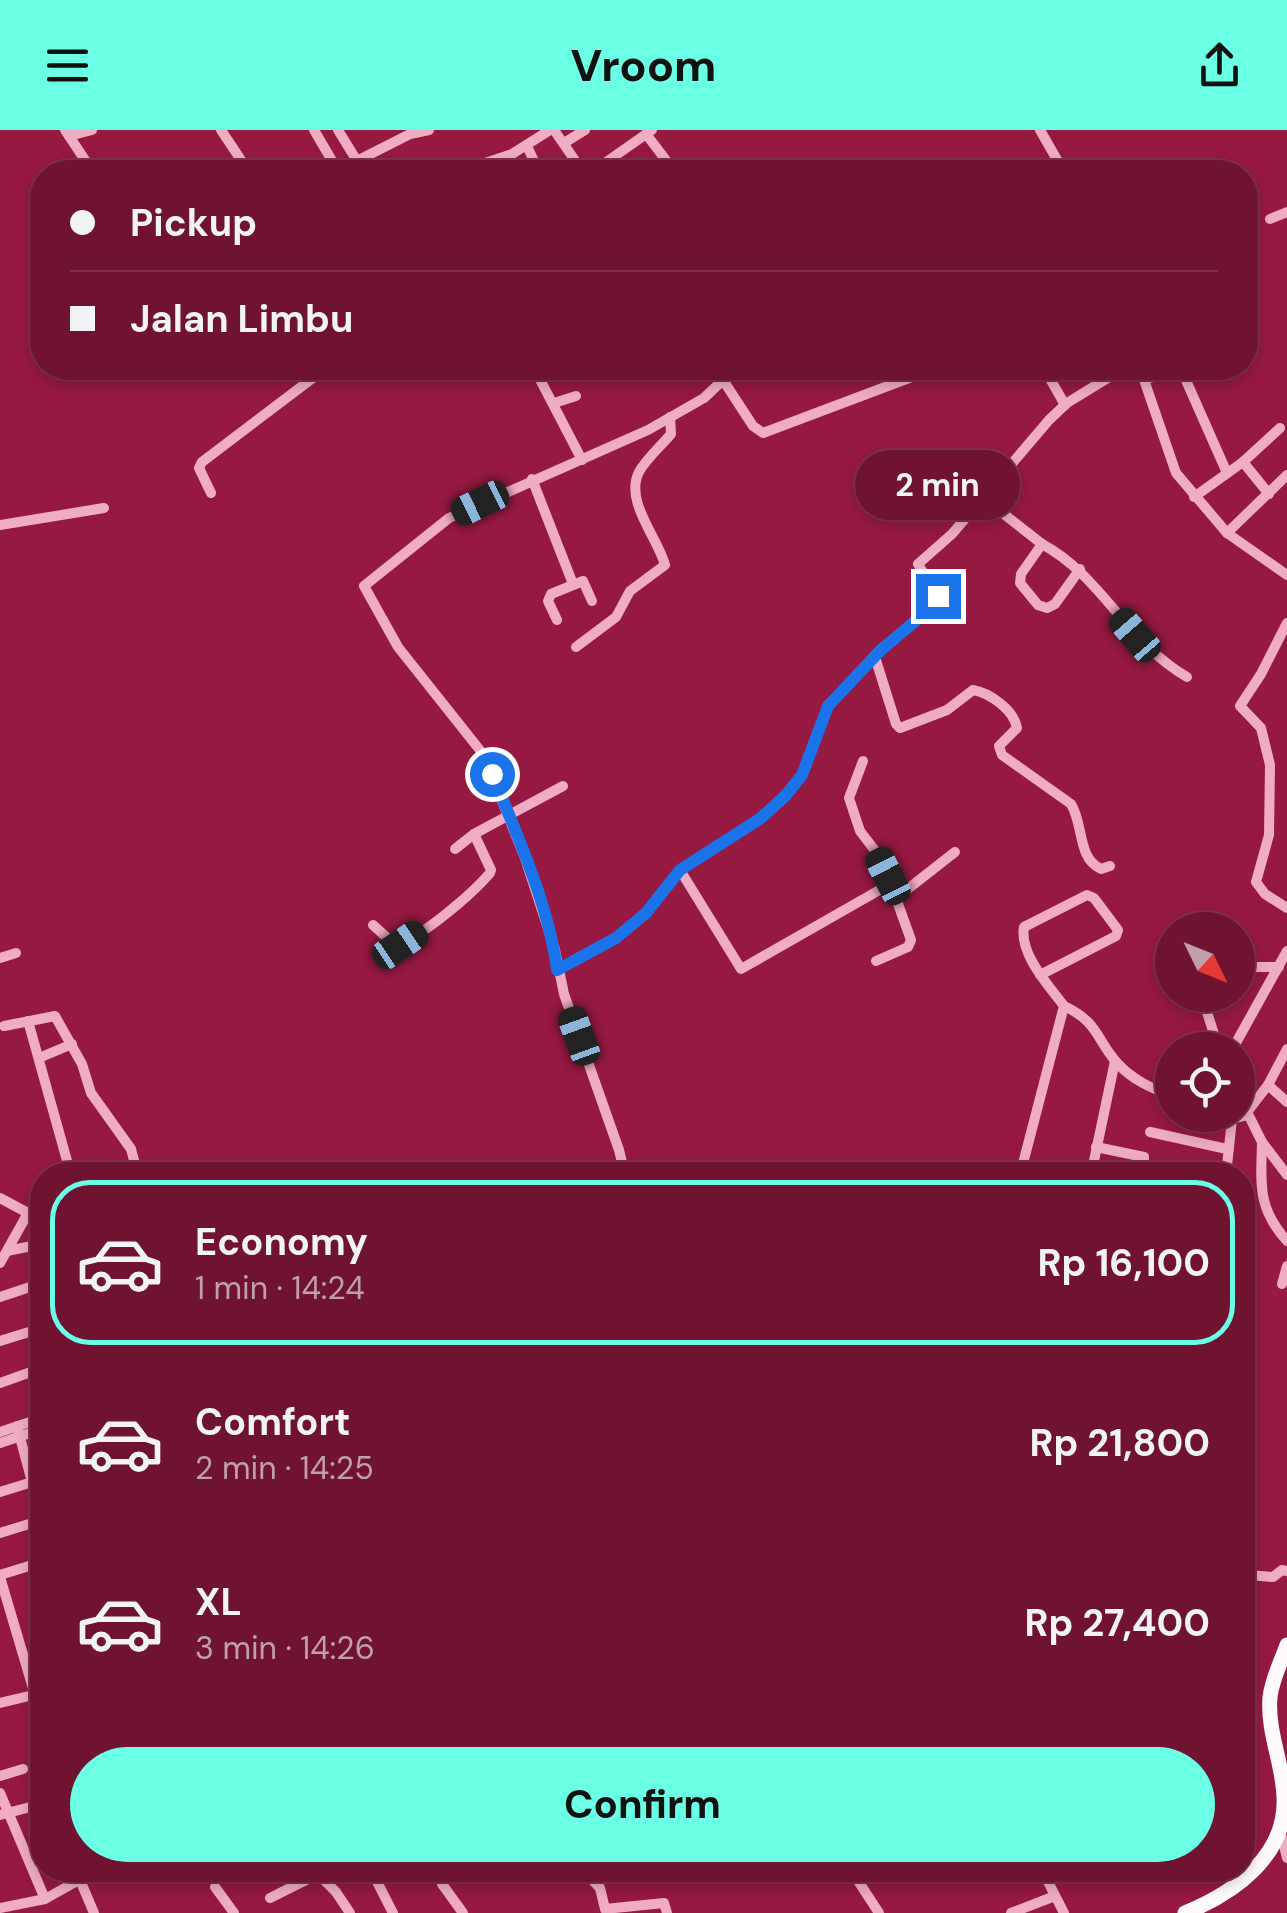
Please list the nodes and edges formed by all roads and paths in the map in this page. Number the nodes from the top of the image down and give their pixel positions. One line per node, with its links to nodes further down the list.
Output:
1 (92, 130): 10 (street)
2 (221, 130): 14 (street)
3 (314, 130): 15 (street)
4 (338, 130): 16 (street)
5 (430, 130): 17 (street)
6 (552, 130): 11 (street); 12 (street)
7 (584, 130): 11 (street)
8 (1040, 130): 23 (street)
9 (649, 132): 21 (street); 22 (street)
10 (67, 133): 13 (street)
11 (564, 144): 20 (street)
12 (527, 146): 18 (street); 19 (street)
13 (84, 160)
14 (241, 160)
15 (330, 160)
16 (356, 160)
17 (359, 160)
18 (492, 160)
19 (533, 160)
20 (575, 160)
21 (609, 160)
22 (667, 160)
23 (1057, 160)
24 (1287, 212): 25 (street)
25 (1270, 219)
26 (310, 380): 45 (street)
27 (541, 380): 36 (street)
28 (716, 380): 38 (street)
29 (724, 380): 30 (street)
30 (903, 380)
31 (1051, 380): 37 (street)
32 (1105, 380): 37 (street)
33 (1146, 380): 48 (street)
34 (1186, 380): 42 (street)
35 (576, 396): 36 (street)
36 (554, 403): 40 (street)
37 (1065, 405): 47 (street)
38 (670, 417): 40 (street); 59 (street)
39 (1280, 428): 41 (street)
40 (582, 460): 44 (street)
41 (1243, 462): 42 (street); 46 (street)
42 (1226, 473): 48 (street)
43 (1287, 475): 46 (street)
44 (532, 479): 55 (street); 64 (street)
45 (210, 492)
46 (1269, 494): 51 (street)
47 (981, 496): 52 (street); 60 (street)
48 (1194, 497): 51 (street)
49 (104, 508): 50 (street)
50 (0, 525)
51 (1227, 533): 54 (street)
52 (1042, 544): 53 (street); 53 (street)
53 (1080, 569): 61 (street)
54 (1287, 575)
55 (573, 584): 56 (street); 57 (street)
56 (592, 601)
57 (557, 620)
58 (1287, 623): 72 (street)
59 (576, 647)
60 (875, 657): 68 (street); 69 (street)
61 (1187, 677)
62 (863, 761): 70 (street)
63 (563, 786): 64 (street)
64 (508, 818): 65 (street); 80 (street)
65 (474, 834): 66 (street); 73 (street)
66 (454, 850)
67 (955, 852): 71 (street)
68 (1110, 866)
69 (680, 870): 70 (street); 80 (street)
70 (890, 884): 71 (street)
71 (896, 899): 77 (street)
72 (1287, 908)
73 (372, 925)
74 (1287, 951): 79 (street)
75 (16, 953): 76 (street)
76 (0, 958)
77 (876, 961)
78 (1255, 967): 79 (street)
79 (1279, 967): 86 (street)
80 (557, 970): 103 (street)
81 (1040, 975): 81 (street); 82 (street)
82 (1064, 1006): 90 (street); 104 (street)
83 (0, 1014): 85 (street)
84 (28, 1021): 85 (street); 87 (street); 89 (street)
85 (2, 1026)
86 (1242, 1032)
87 (72, 1044): 89 (street); 102 (street)
88 (1287, 1049): 91 (street)
89 (39, 1058): 101 (street)
90 (1114, 1061): 92 (street); 99 (street)
91 (1268, 1085): 93 (street); 94 (street)
92 (1155, 1090)
93 (1287, 1102)
94 (1255, 1103)
95 (1255, 1126): 98 (street)
96 (1150, 1132): 100 (street)
97 (1226, 1132): 100 (street)
98 (1262, 1142): 108 (street); 111 (street)
99 (1096, 1147): 105 (street); 106 (street)
100 (1227, 1149): 107 (street)
101 (67, 1162)
102 (132, 1162)
103 (622, 1162)
104 (1023, 1162)
105 (1093, 1162)
106 (1143, 1162)
107 (1226, 1162)
108 (1287, 1175)
109 (0, 1198): 110 (street)
110 (28, 1214): 113 (street)
111 (1287, 1241)
112 (30, 1246): 113 (street)
113 (7, 1251): 114 (street)
114 (0, 1263)
115 (1287, 1266): 116 (street)
116 (1282, 1284)
117 (30, 1287): 118 (street)
118 (0, 1297)
119 (30, 1332): 120 (street)
120 (0, 1341)
121 (30, 1371): 122 (street)
122 (1, 1378)
123 (30, 1425): 126 (street)
124 (30, 1430): 126 (street)
125 (0, 1432): 126 (street)
126 (18, 1432): 127 (street); 128 (street)
127 (0, 1443)
128 (30, 1461)
129 (30, 1483): 130 (street)
130 (0, 1492)
131 (30, 1524): 132 (street)
132 (0, 1533)
133 (30, 1566): 135 (street)
134 (1287, 1571): 136 (street)
135 (0, 1576): 137 (street)
136 (1255, 1576)
137 (2, 1591): 139 (street)
138 (1287, 1645): 147 (highway)
139 (30, 1669)
140 (30, 1696): 141 (street)
141 (0, 1704)
142 (24, 1769): 143 (street)
143 (0, 1776)
144 (0, 1793): 146 (street)
145 (30, 1807): 146 (street)
146 (4, 1814): 150 (street)
147 (1280, 1830): 148 (street); 149 (highway)
148 (1287, 1858)
149 (1255, 1862)
150 (30, 1868)
151 (37, 1882): 165 (street)
152 (75, 1882): 165 (street)
153 (90, 1882): 168 (street)
154 (300, 1882): 164 (street)
155 (327, 1882): 170 (street)
156 (377, 1882): 171 (street)
157 (442, 1882): 167 (street)
158 (594, 1882): 172 (street)
159 (859, 1882): 173 (street)
160 (1048, 1882): 163 (street)
161 (1236, 1882): 176 (highway)
162 (215, 1887): 169 (street)
163 (1055, 1896): 174 (street); 175 (street)
164 (270, 1898)
165 (45, 1899): 166 (street)
166 (0, 1908)
167 (461, 1912)
168 (94, 1913)
169 (234, 1913)
170 (350, 1913)
171 (393, 1913)
172 (666, 1913)
173 (879, 1913)
174 (1011, 1913)
175 (1064, 1913)
176 (1185, 1913)

